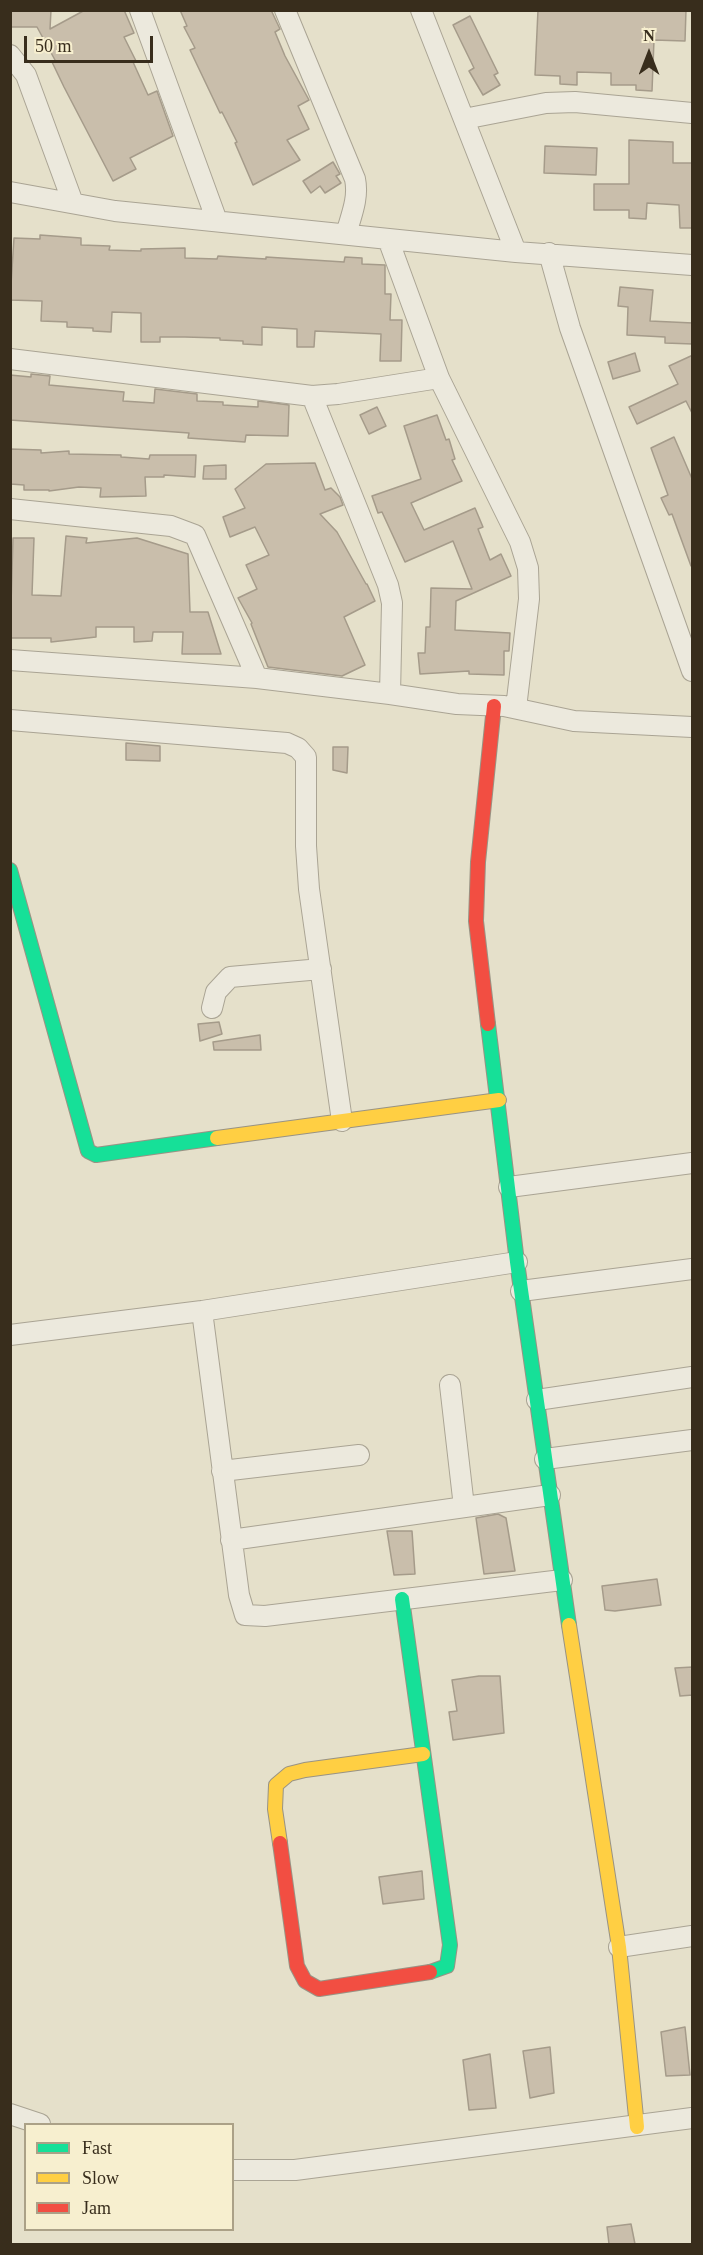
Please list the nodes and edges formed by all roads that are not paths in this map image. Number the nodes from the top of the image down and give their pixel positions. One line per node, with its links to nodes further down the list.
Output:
1 (140, 10): 9 (street)
2 (285, 10): 10 (street)
3 (421, 10): 6 (street)
4 (10, 55): 8 (street)
5 (693, 113): 6 (street)
6 (464, 119): 12 (street)
7 (10, 192): 8 (street)
8 (73, 203): 9 (street)
9 (216, 221): 10 (street)
10 (346, 234): 11 (street)
11 (388, 239): 12 (street); 16 (street)
12 (516, 252): 13 (street)
13 (549, 253): 14 (street); 20 (street)
14 (693, 265)
15 (10, 359): 17 (street)
16 (439, 378): 17 (street); 24 (street)
17 (312, 396): 22 (street)
18 (10, 509): 21 (street)
19 (10, 660): 21 (street)
20 (693, 670)
21 (257, 678): 22 (street)
22 (390, 694): 23 (street)
23 (494, 706): 24 (street); 30 (street)
24 (516, 708): 26 (street)
25 (10, 720): 28 (street)
26 (693, 727)
27 (10, 870): 31 (street)
28 (321, 969): 29 (street); 31 (street)
29 (212, 1008)
30 (499, 1100): 31 (street); 33 (street)
31 (342, 1121)
32 (693, 1163): 33 (street)
33 (509, 1187): 34 (street)
34 (517, 1262): 36 (street); 37 (street)
35 (693, 1269): 36 (street)
36 (521, 1291): 41 (street)
37 (202, 1311): 38 (street); 45 (street)
38 (10, 1335)
39 (693, 1377): 41 (street)
40 (450, 1385): 47 (street)
41 (537, 1400): 44 (street)
42 (693, 1440): 44 (street)
43 (359, 1455): 45 (street)
44 (545, 1459): 46 (street)
45 (222, 1471): 48 (street)
46 (550, 1494): 47 (street); 49 (street)
47 (464, 1507): 48 (street)
48 (231, 1540): 50 (street)
49 (562, 1580): 50 (street); 53 (street)
50 (402, 1599): 51 (street)
51 (423, 1754): 51 (street)
52 (693, 1936): 53 (street)
53 (619, 1947): 57 (street)
54 (10, 2114): 56 (street)
55 (693, 2118): 57 (street)
56 (37, 2123)
57 (637, 2127): 58 (street)
58 (234, 2170)

